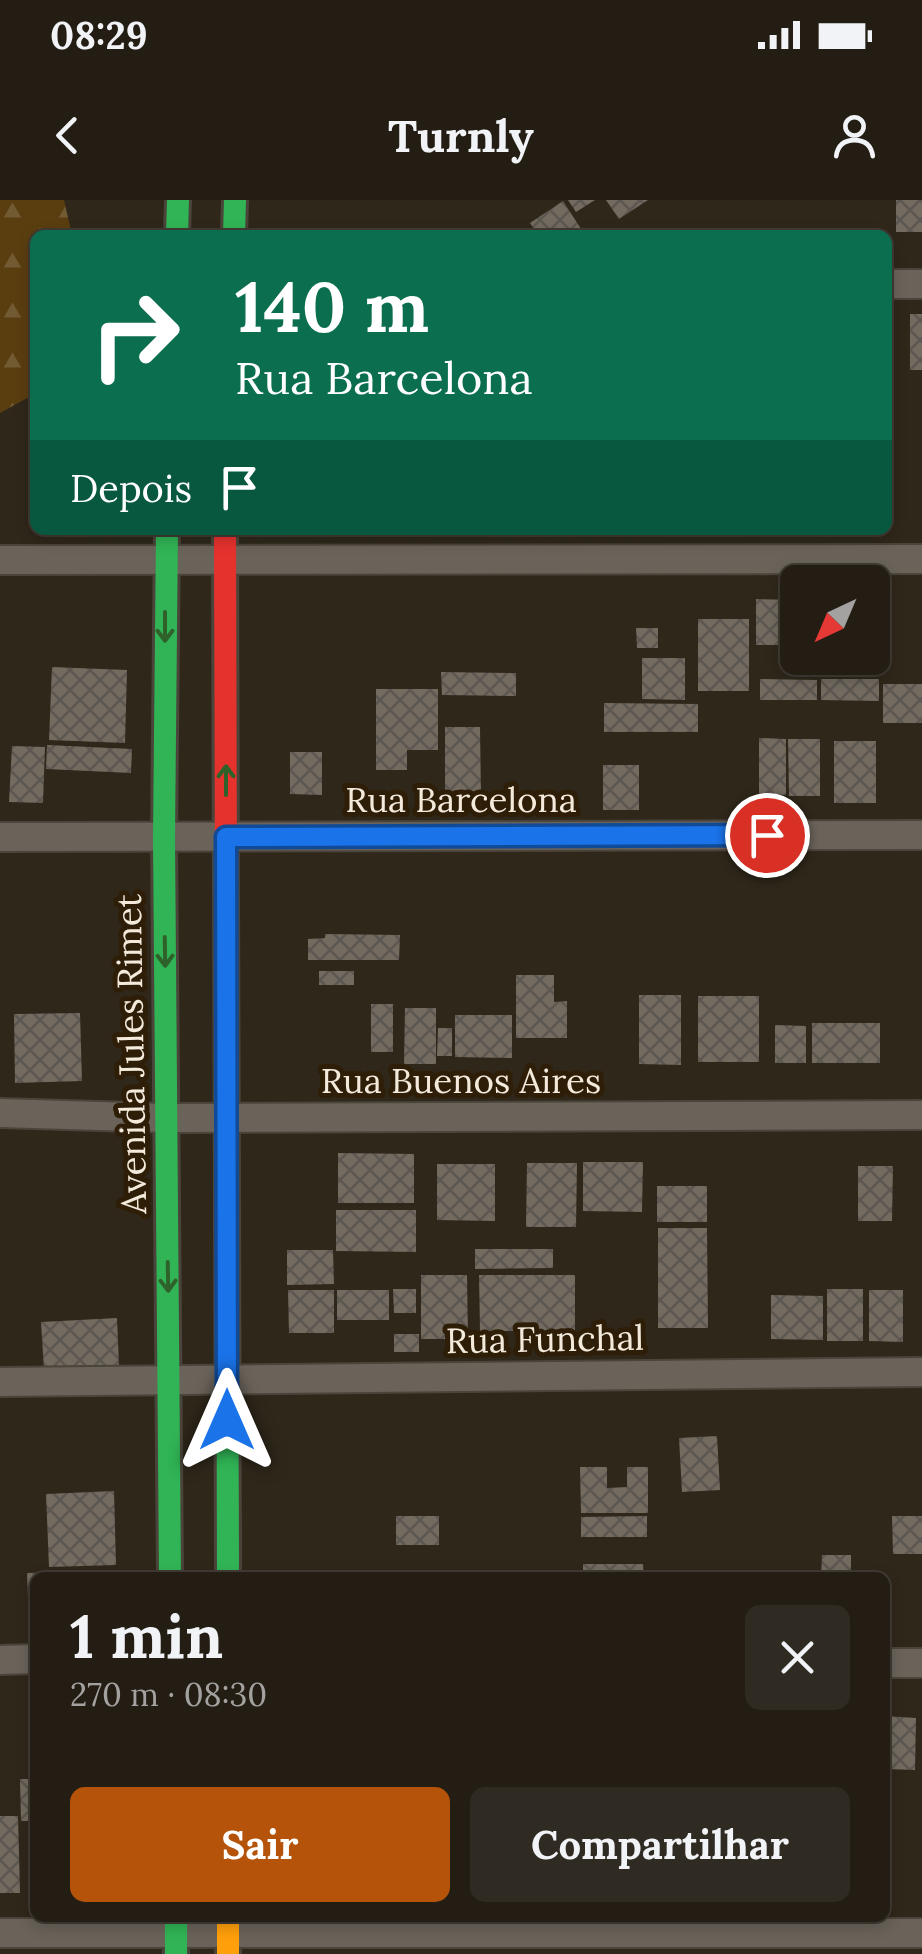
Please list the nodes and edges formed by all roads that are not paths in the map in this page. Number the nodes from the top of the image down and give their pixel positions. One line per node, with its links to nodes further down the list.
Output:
1 (178, 200): 3 (main road)
2 (235, 200): 4 (main road)
3 (177, 230)
4 (234, 230)
5 (892, 284): 6 (street)
6 (922, 284)
7 (167, 535): 12 (main road, Avenida Jules Rimet)
8 (225, 535): 11 (main road)
9 (922, 559): 11 (street)
10 (0, 560): 12 (street)
11 (224, 560): 12 (street); 16 (main road, one-way to 11)
12 (166, 561): 15 (main road, Avenida Jules Rimet, one-way to 15)
13 (922, 835): 16 (street, Rua Barcelona)
14 (0, 837): 15 (street, Rua Barcelona)
15 (164, 837): 16 (street, Rua Barcelona); 19 (main road, Avenida Jules Rimet, one-way to 19)
16 (226, 837): 20 (main road)
17 (0, 1113): 19 (street, Rua Buenos Aires)
18 (922, 1116): 20 (street, Rua Buenos Aires)
19 (166, 1118): 20 (street, Rua Buenos Aires); 24 (main road, Avenida Jules Rimet, one-way to 24)
20 (226, 1118): 22 (main road)
21 (922, 1372): 22 (street, Rua Funchal)
22 (227, 1381): 24 (street, Rua Funchal); 26 (main road)
23 (0, 1382): 24 (street, Rua Funchal)
24 (170, 1382): 25 (main road, Avenida Jules Rimet)
25 (170, 1572)
26 (228, 1572)
27 (30, 1659): 28 (street)
28 (0, 1660)
29 (890, 1662): 30 (street)
30 (922, 1663)
31 (0, 1933): 33 (street)
32 (922, 1933): 34 (street)
33 (176, 1934): 34 (street)
34 (228, 1934)

